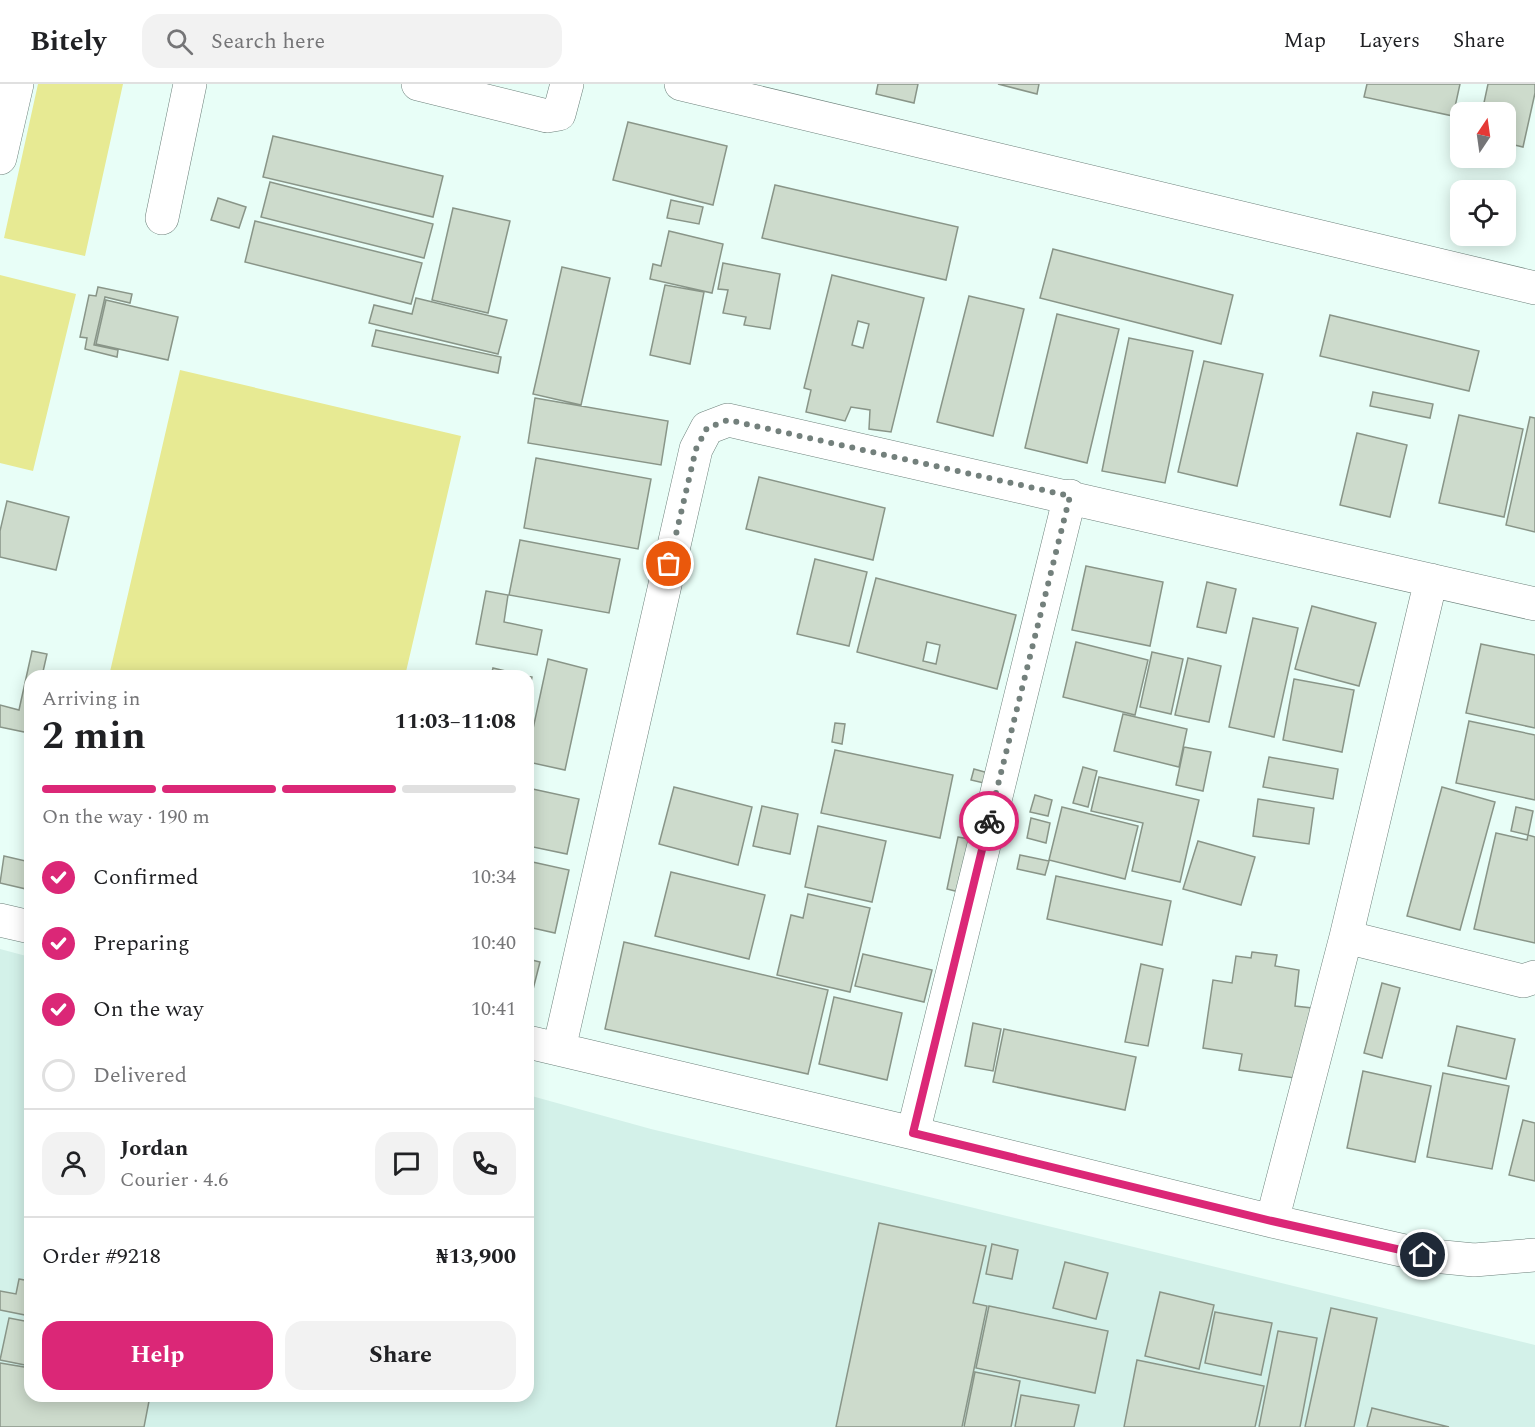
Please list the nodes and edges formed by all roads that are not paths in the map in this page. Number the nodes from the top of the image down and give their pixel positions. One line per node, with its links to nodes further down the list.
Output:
1 (17, 84): 7 (street)
2 (190, 84): 8 (street)
3 (418, 84): 4 (street)
4 (567, 84)
5 (681, 84): 6 (street)
6 (754, 93): 9 (street)
7 (0, 158)
8 (162, 218)
9 (1535, 288)
10 (1070, 496): 11 (street); 17 (street); 18 (street)
11 (1431, 580): 12 (street); 15 (street)
12 (1535, 604)
13 (0, 920): 14 (street)
14 (24, 926)
15 (1346, 936): 16 (street); 19 (street)
16 (1535, 977)
17 (543, 1046): 18 (street)
18 (913, 1133): 19 (street)
19 (1272, 1221): 20 (street)
20 (1535, 1255)

